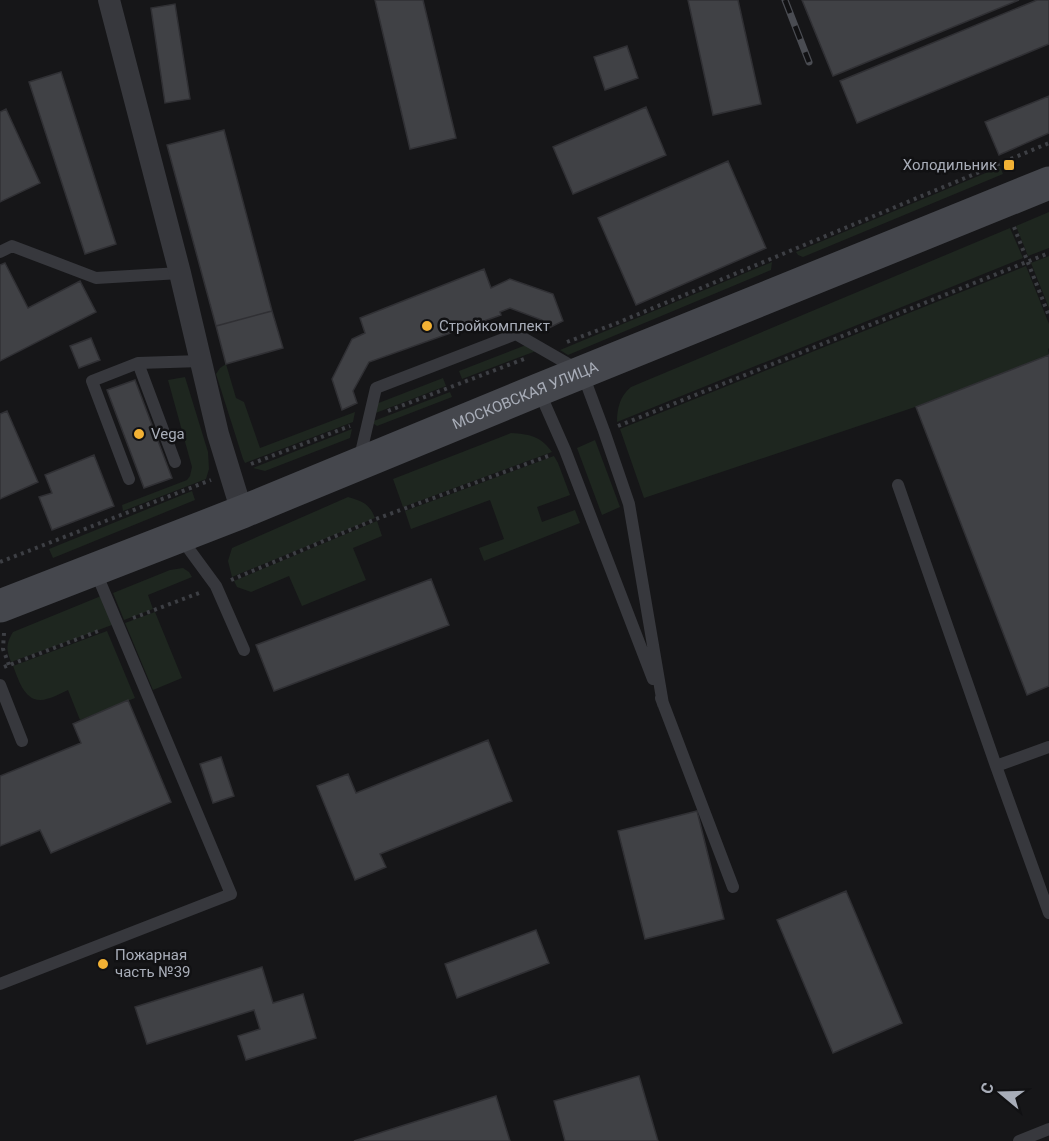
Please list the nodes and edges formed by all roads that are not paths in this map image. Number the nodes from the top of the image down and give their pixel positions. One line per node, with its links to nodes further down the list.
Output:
1 (109, 0): 4 (street)
2 (1049, 183): 7 (main road, МОСКОВСКАЯ УЛИЦА)
3 (0, 252): 4 (lane)
4 (180, 273): 5 (street)
5 (201, 361): 6 (lane); 13 (street)
6 (138, 363): 9 (lane); 11 (lane)
7 (582, 372): 8 (main road, МОСКОВСКАЯ УЛИЦА); 10 (lane); 19 (lane)
8 (538, 390): 10 (main road, МОСКОВСКАЯ УЛИЦА); 19 (lane)
9 (175, 462)
10 (358, 465): 13 (main road, МОСКОВСКАЯ УЛИЦА)
11 (129, 479)
12 (898, 485): 22 (lane)
13 (242, 512): 14 (main road, МОСКОВСКАЯ УЛИЦА)
14 (180, 537): 15 (main road, МОСКОВСКАЯ УЛИЦА); 17 (lane)
15 (95, 569): 16 (main road, МОСКОВСКАЯ УЛИЦА); 25 (lane)
16 (2, 619)
17 (244, 650)
18 (0, 685): 20 (lane)
19 (663, 704): 23 (lane)
20 (22, 741)
21 (1049, 747): 22 (lane)
22 (996, 766): 24 (lane)
23 (733, 887)
24 (1049, 913)
25 (0, 984)
26 (1049, 1129): 27 (lane)
27 (1019, 1141)

